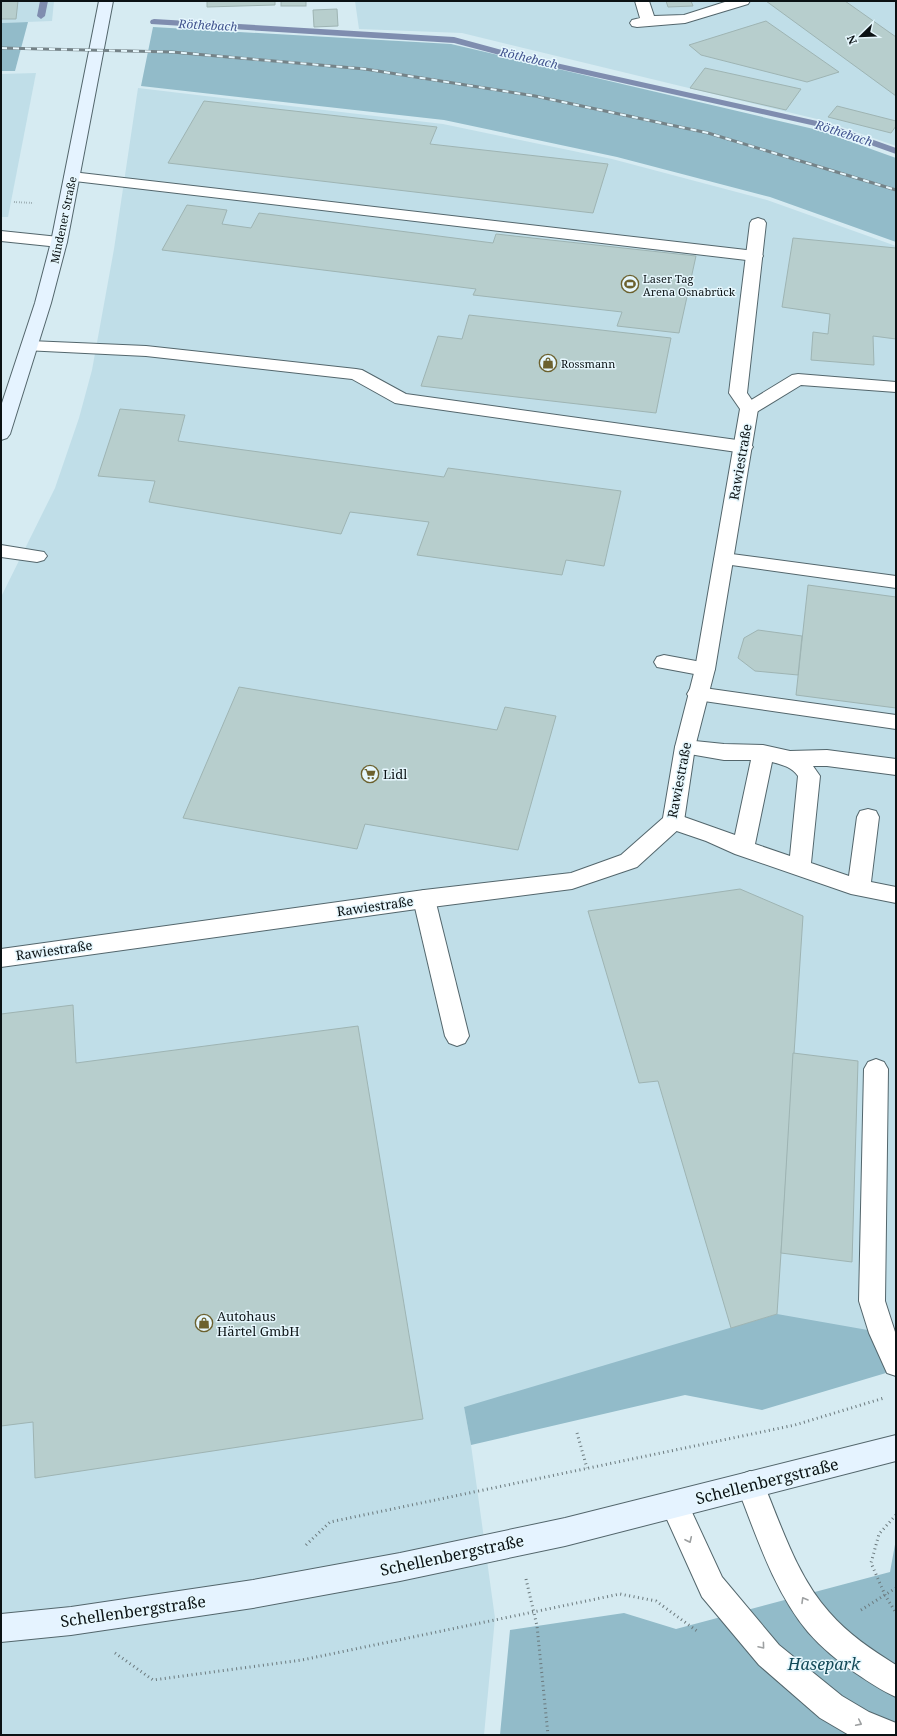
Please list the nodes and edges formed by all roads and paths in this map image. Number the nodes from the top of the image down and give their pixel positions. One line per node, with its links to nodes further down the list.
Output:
1 (106, 1): 4 (main road, Mindener Straße)
2 (642, 1): 3 (street)
3 (743, 1)
4 (72, 176): 7 (main road, Mindener Straße); 8 (street)
5 (758, 222): 8 (street, Rawiestraße)
6 (1, 236): 7 (street)
7 (59, 242): 9 (main road, Mindener Straße)
8 (755, 256): 11 (street, Rawiestraße)
9 (30, 346): 12 (main road, Mindener Straße); 13 (street)
10 (896, 387): 11 (street)
11 (749, 409): 13 (street, Rawiestraße)
12 (1, 434)
13 (744, 447): 16 (street, Rawiestraße)
14 (1, 551): 15 (street)
15 (37, 556)
16 (724, 559): 17 (street); 19 (street, Rawiestraße)
17 (896, 582)
18 (664, 662): 19 (street)
19 (705, 670): 20 (street, Rawiestraße)
20 (697, 694): 21 (street); 22 (street, Rawiestraße)
21 (896, 722)
22 (685, 746): 23 (street); 27 (street, Rawiestraße)
23 (763, 753): 24 (street); 28 (street)
24 (790, 759): 25 (street); 29 (street)
25 (896, 767)
26 (868, 817): 30 (street)
27 (674, 821): 28 (street); 32 (street, Rawiestraße)
28 (743, 848): 29 (street)
29 (800, 868): 30 (street)
30 (859, 888): 31 (street)
31 (896, 895)
32 (424, 899): 33 (street, Rawiestraße); 34 (street)
33 (1, 958)
34 (457, 1036)
35 (876, 1069): 36 (street)
36 (896, 1364)
37 (889, 1396): 40 (path)
38 (577, 1433): 40 (path)
39 (896, 1448): 41 (main road, Schellenbergstraße)
40 (587, 1468): 44 (path)
41 (750, 1484): 42 (main road, Schellenbergstraße); 53 (street, one-way to 41)
42 (674, 1504): 45 (main road, Schellenbergstraße); 55 (street, one-way to 55)
43 (896, 1515): 47 (path)
44 (330, 1522)
45 (516, 1541): 49 (path); 51 (main road, Schellenbergstraße)
46 (896, 1588): 47 (path)
47 (885, 1595): 50 (path)
48 (656, 1602): 49 (path)
49 (534, 1611): 52 (path); 54 (path)
50 (896, 1613)
51 (1, 1628)
52 (153, 1680)
53 (896, 1682)
54 (548, 1735)
55 (889, 1735)

